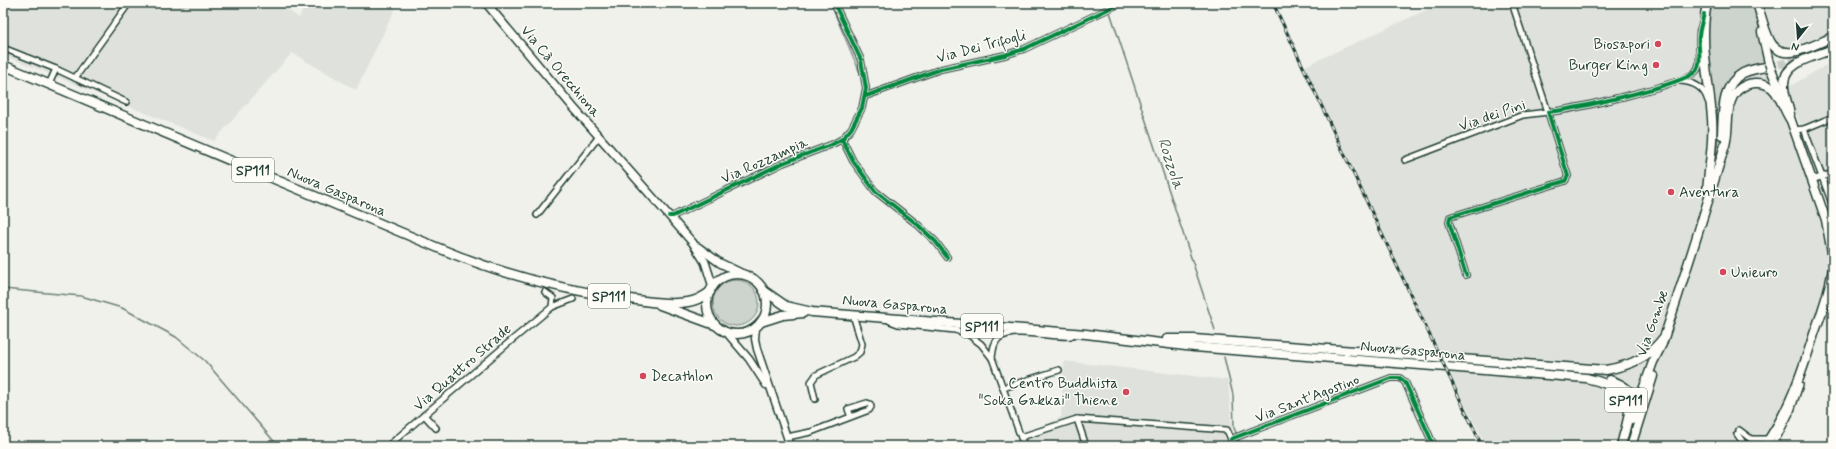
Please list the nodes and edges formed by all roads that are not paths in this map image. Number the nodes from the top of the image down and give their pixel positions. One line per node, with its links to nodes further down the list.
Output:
1 (129, 3): 15 (street)
2 (486, 3): 26 (main road, Via Cà Orecchiona)
3 (834, 3): 18 (street)
4 (1121, 3): 18 (street, Via Dei Trifogli)
5 (1512, 3): 20 (street, Via dei Pini)
6 (1707, 3): 8 (main road, Via Gombe)
7 (1757, 4): 9 (main road); 13 (main road)
8 (1704, 14): 16 (street); 22 (main road, Via Gombe)
9 (1833, 37)
10 (3, 48): 14 (street)
11 (1833, 49): 23 (main road)
12 (3, 65): 17 (main road, Nuova Gasparona / SP111)
13 (1769, 66): 23 (main road); 28 (main road)
14 (56, 69): 15 (street); 17 (street)
15 (76, 78): 19 (street)
16 (1677, 81): 20 (street); 22 (street)
17 (49, 84): 48 (main road, Nuova Gasparona / SP111)
18 (866, 96): 27 (street)
19 (126, 102)
20 (1548, 112): 29 (street, Via dei Pini); 42 (street)
21 (1833, 117): 24 (street)
22 (1712, 118): 34 (main road, Via Gombe)
23 (1790, 119): 25 (main road); 28 (main road)
24 (1804, 129): 25 (street); 31 (street)
25 (1794, 130): 32 (main road)
26 (600, 137): 35 (street, Via Cà Orecchiona); 36 (main road, Via Cà Orecchiona)
27 (842, 139): 36 (street, Via Rozzampia); 39 (street)
28 (1722, 156): 34 (main road, Via Gombe)
29 (1405, 160)
30 (1833, 173): 31 (street)
31 (1822, 176): 32 (street); 33 (street)
32 (1812, 180): 37 (main road)
33 (1833, 206)
34 (1706, 209): 58 (main road, Via Gombe)
35 (537, 215)
36 (669, 216): 38 (main road, Via Cà Orecchiona)
37 (1830, 221): 40 (main road)
38 (693, 244): 43 (main road, Via Cà Orecchiona); 44 (main road, Via Cà Orecchiona)
39 (947, 256)
40 (1833, 259)
41 (1833, 269): 59 (main road)
42 (1466, 275)
43 (745, 276): 44 (main road, Nuova Gasparona / SP111); 45 (main road, Nuova Gasparona / SP111)
44 (711, 290): 48 (main road, Nuova Gasparona / SP111); 53 (main road)
45 (763, 290): 50 (main road, Nuova Gasparona / SP111); 54 (main road)
46 (545, 292): 49 (street)
47 (573, 299): 49 (street, Via Quattro Strade)
48 (648, 302): 53 (main road, Nuova Gasparona / SP111)
49 (552, 308): 67 (street, Via Quattro Strade)
50 (812, 312): 51 (main road, Nuova Gasparona / SP111); 54 (main road, Nuova Gasparona / SP111)
51 (853, 315): 52 (main road, Nuova Gasparona / SP111); 65 (street)
52 (878, 317): 56 (main road, Nuova Gasparona / SP111); 60 (street)
53 (715, 325): 55 (main road, Nuova Gasparona / SP111)
54 (759, 325): 55 (main road, Nuova Gasparona / SP111); 64 (street)
55 (726, 332): 64 (street)
56 (1086, 334): 57 (main road, Nuova Gasparona / SP111); 60 (street)
57 (1142, 340): 58 (main road, Nuova Gasparona / SP111); 62 (main road, Nuova Gasparona / SP111)
58 (1663, 341): 66 (main road, Via Gombe); 71 (main road)
59 (1810, 346): 75 (main road); 86 (street)
60 (992, 358): 63 (street)
61 (1059, 370): 63 (street)
62 (1586, 378): 66 (main road, SP111); 82 (main road, Nuova Gasparona / SP111)
63 (1002, 388): 73 (street)
64 (770, 390): 72 (street)
65 (816, 399)
66 (1637, 402): 71 (main road); 82 (main road, Via Gombe)
67 (424, 415): 70 (street); 76 (street, Via Quattro Strade)
68 (851, 417): 72 (street)
69 (1076, 419): 73 (street); 74 (street); 79 (street)
70 (436, 428)
71 (1636, 429): 83 (main road)
72 (787, 437): 77 (street)
73 (1021, 437): 78 (street)
74 (1236, 437): 80 (street); 81 (street, Via Sant'Agostino)
75 (1767, 440): 84 (street); 85 (main road)
76 (388, 446)
77 (790, 446)
78 (1024, 446)
79 (1086, 446)
80 (1234, 446)
81 (1432, 446)
82 (1622, 446)
83 (1630, 446)
84 (1743, 446)
85 (1759, 446)
86 (1773, 446)

